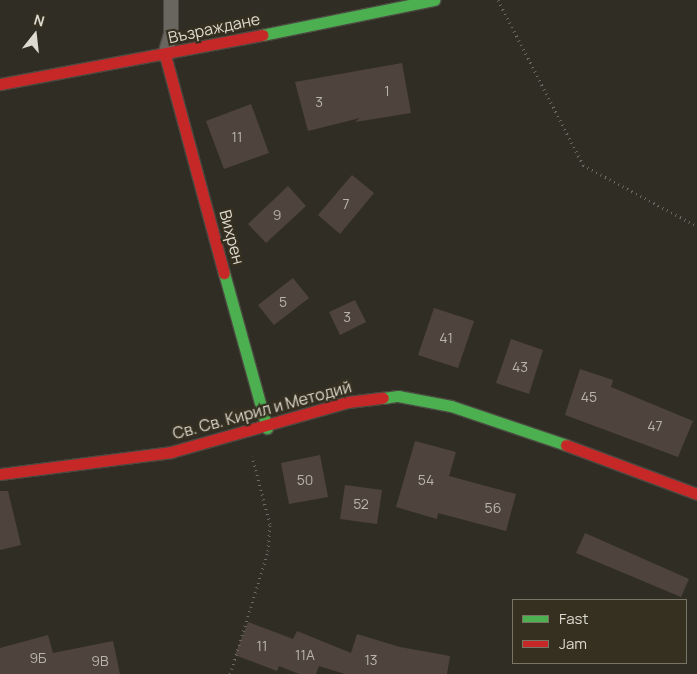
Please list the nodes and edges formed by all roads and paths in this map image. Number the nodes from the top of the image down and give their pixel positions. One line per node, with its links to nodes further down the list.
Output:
1 (171, 0): 4 (lane)
2 (434, 0): 4 (street, Възраждане)
3 (498, 0): 6 (path)
4 (165, 55): 5 (street, Възраждане); 7 (street, Вихрен)
5 (0, 84)
6 (697, 226)
7 (267, 428): 8 (street, Св. Св. Кирил и Методий); 10 (street, Св. Св. Кирил и Методий)
8 (247, 433): 9 (street, Св. Св. Кирил и Методий); 11 (path)
9 (0, 474)
10 (697, 494)
11 (230, 674)

